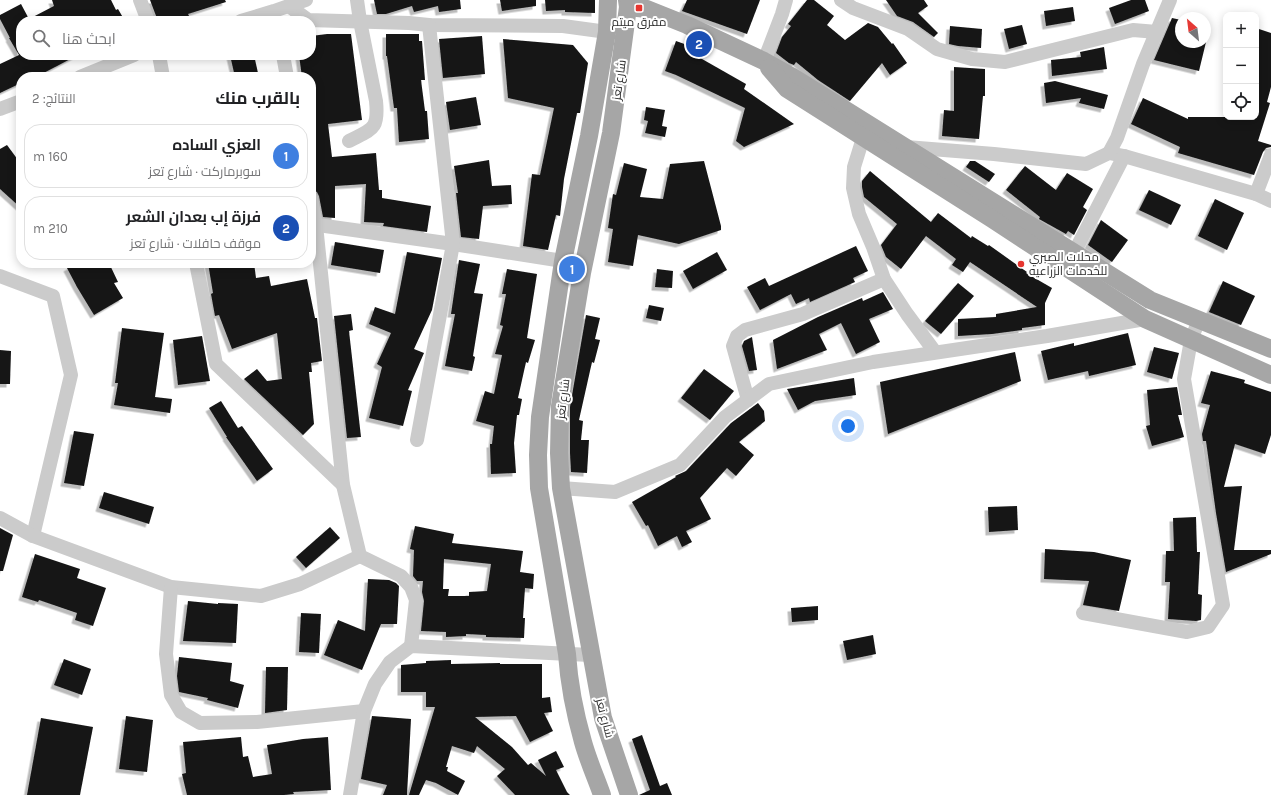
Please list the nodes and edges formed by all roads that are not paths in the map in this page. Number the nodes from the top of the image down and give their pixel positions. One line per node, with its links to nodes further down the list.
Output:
1 (140, 0): 12 (street)
2 (306, 0): 10 (street)
3 (357, 0): 16 (street)
4 (608, 0): 18 (main road, شارع تعز)
5 (786, 0): 11 (street)
6 (791, 0): 11 (street)
7 (841, 0): 19 (street)
8 (1170, 0): 19 (street)
9 (628, 4): 23 (main road); 54 (main road, شارع تعز)
10 (289, 6): 13 (street); 14 (street)
11 (782, 14): 23 (street)
12 (146, 16)
13 (275, 16)
14 (303, 16)
15 (316, 20): 16 (street)
16 (360, 21): 17 (street); 30 (street)
17 (429, 25): 18 (street); 39 (street)
18 (607, 32): 41 (main road, شارع تعز)
19 (1157, 32): 32 (street)
20 (122, 60): 24 (street)
21 (160, 60): 25 (street)
22 (284, 60): 26 (street)
23 (764, 61): 29 (main road); 31 (main road)
24 (92, 72)
25 (162, 72)
26 (286, 72)
27 (16, 103): 28 (street)
28 (0, 109)
29 (863, 138): 44 (street); 45 (main road)
30 (348, 142)
31 (905, 147): 32 (street); 40 (main road)
32 (1109, 153): 34 (street)
33 (1271, 155): 35 (street)
34 (1124, 156): 35 (street); 40 (street)
35 (1256, 194): 36 (street)
36 (1271, 201)
37 (316, 224): 39 (street)
38 (316, 242): 53 (street)
39 (453, 244): 41 (street); 52 (street)
40 (1074, 253): 46 (main road)
41 (563, 261): 61 (main road, شارع تعز)
42 (197, 268): 53 (street)
43 (0, 276): 56 (street)
44 (884, 280): 49 (street); 51 (street)
45 (1145, 319): 47 (main road); 49 (street)
46 (1199, 320): 47 (street); 48 (main road)
47 (1191, 340): 50 (main road); 59 (street)
48 (1271, 349)
49 (935, 352): 51 (street)
50 (1271, 375)
51 (748, 400): 54 (street)
52 (417, 440)
53 (343, 485): 57 (street)
54 (561, 488): 62 (main road, شارع تعز)
55 (0, 518): 56 (street)
56 (33, 536): 58 (street)
57 (360, 556): 58 (street); 60 (street)
58 (171, 587): 63 (street)
59 (1083, 613)
60 (410, 646): 61 (street); 63 (street)
61 (567, 654): 62 (street); 65 (main road, شارع تعز)
62 (590, 655): 66 (main road, شارع تعز)
63 (364, 711): 64 (street)
64 (350, 795)
65 (602, 795)
66 (629, 795)

